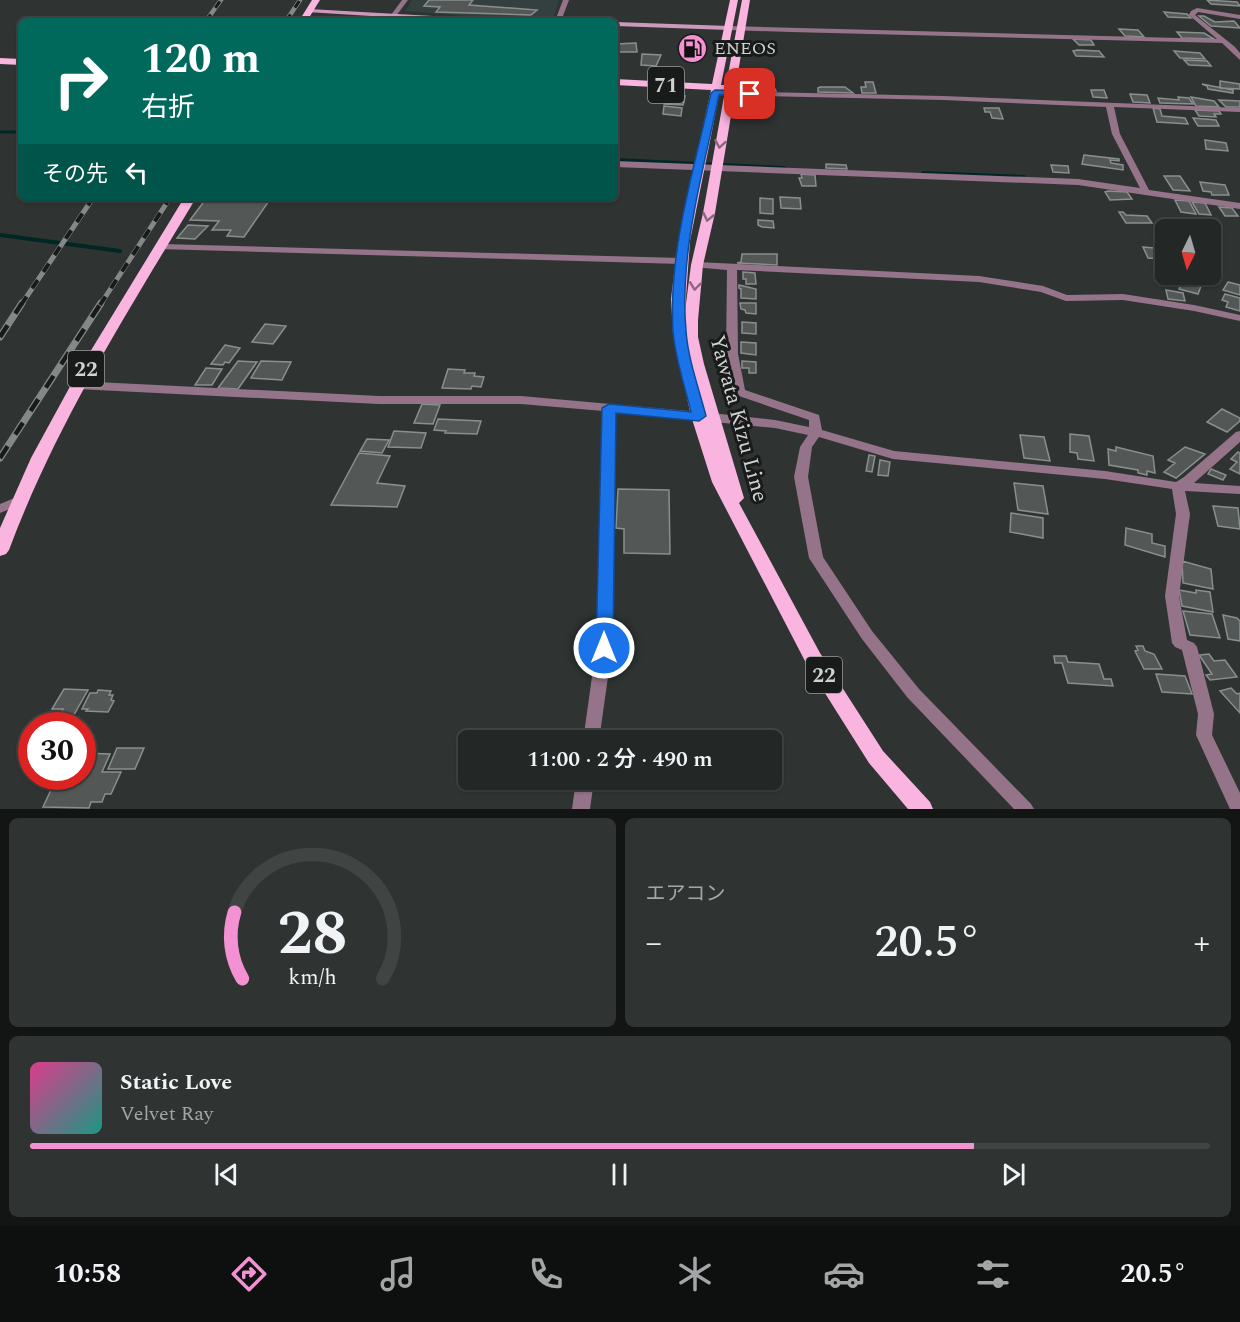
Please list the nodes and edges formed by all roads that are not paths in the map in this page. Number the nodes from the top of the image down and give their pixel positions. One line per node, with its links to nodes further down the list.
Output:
1 (316, 0): 8 (main road)
2 (405, 0): 9 (street)
3 (566, 0): 13 (street)
4 (734, 0): 15 (main road, Yawata Kizu Line / 22)
5 (746, 0): 16 (main road, Yawata Kizu Line / 22)
6 (1194, 0): 7 (street)
7 (1197, 10): 10 (street); 17 (street)
8 (309, 11): 9 (street); 11 (main road)
9 (394, 15): 12 (street)
10 (1240, 17)
11 (305, 18)
12 (440, 18)
13 (559, 18)
14 (618, 24): 15 (street)
15 (729, 28): 16 (street); 22 (main road, Yawata Kizu Line / 22)
16 (740, 28): 17 (street); 23 (main road, Yawata Kizu Line / 22)
17 (1222, 41): 18 (street)
18 (1240, 58)
19 (0, 61): 20 (main road)
20 (18, 62)
21 (618, 82): 22 (main road, 71)
22 (716, 90): 23 (main road, 71); 27 (main road, Yawata Kizu Line / 22)
23 (730, 90): 24 (street); 28 (main road, Yawata Kizu Line / 22, one-way to 28)
24 (1109, 104): 25 (street); 29 (street)
25 (1240, 110)
26 (618, 164): 27 (street)
27 (700, 168): 28 (street); 33 (main road, Yawata Kizu Line / 22)
28 (716, 168): 29 (street); 34 (main road, Yawata Kizu Line / 22, one-way to 34)
29 (1146, 192): 31 (street)
30 (188, 201): 32 (main road, 22)
31 (1240, 206)
32 (161, 247): 33 (street); 37 (main road, 22)
33 (681, 261): 39 (main road, Yawata Kizu Line / 22)
34 (698, 265): 35 (street); 39 (main road, Yawata Kizu Line / 22, one-way to 39)
35 (732, 267): 36 (street); 40 (street)
36 (1240, 318)
37 (77, 385): 38 (street); 44 (main road, 22)
38 (609, 408): 39 (street); 47 (street)
39 (705, 417): 40 (street); 50 (main road, Yawata Kizu Line / 22)
40 (816, 433): 42 (street); 51 (street)
41 (1240, 435): 42 (street)
42 (1178, 486): 43 (street); 52 (street)
43 (1240, 490)
44 (17, 501): 45 (street); 46 (main road, 22)
45 (0, 508)
46 (0, 550)
47 (593, 730)
48 (584, 790): 49 (street)
49 (581, 809)
50 (922, 809)
51 (1025, 809)
52 (1239, 809)

